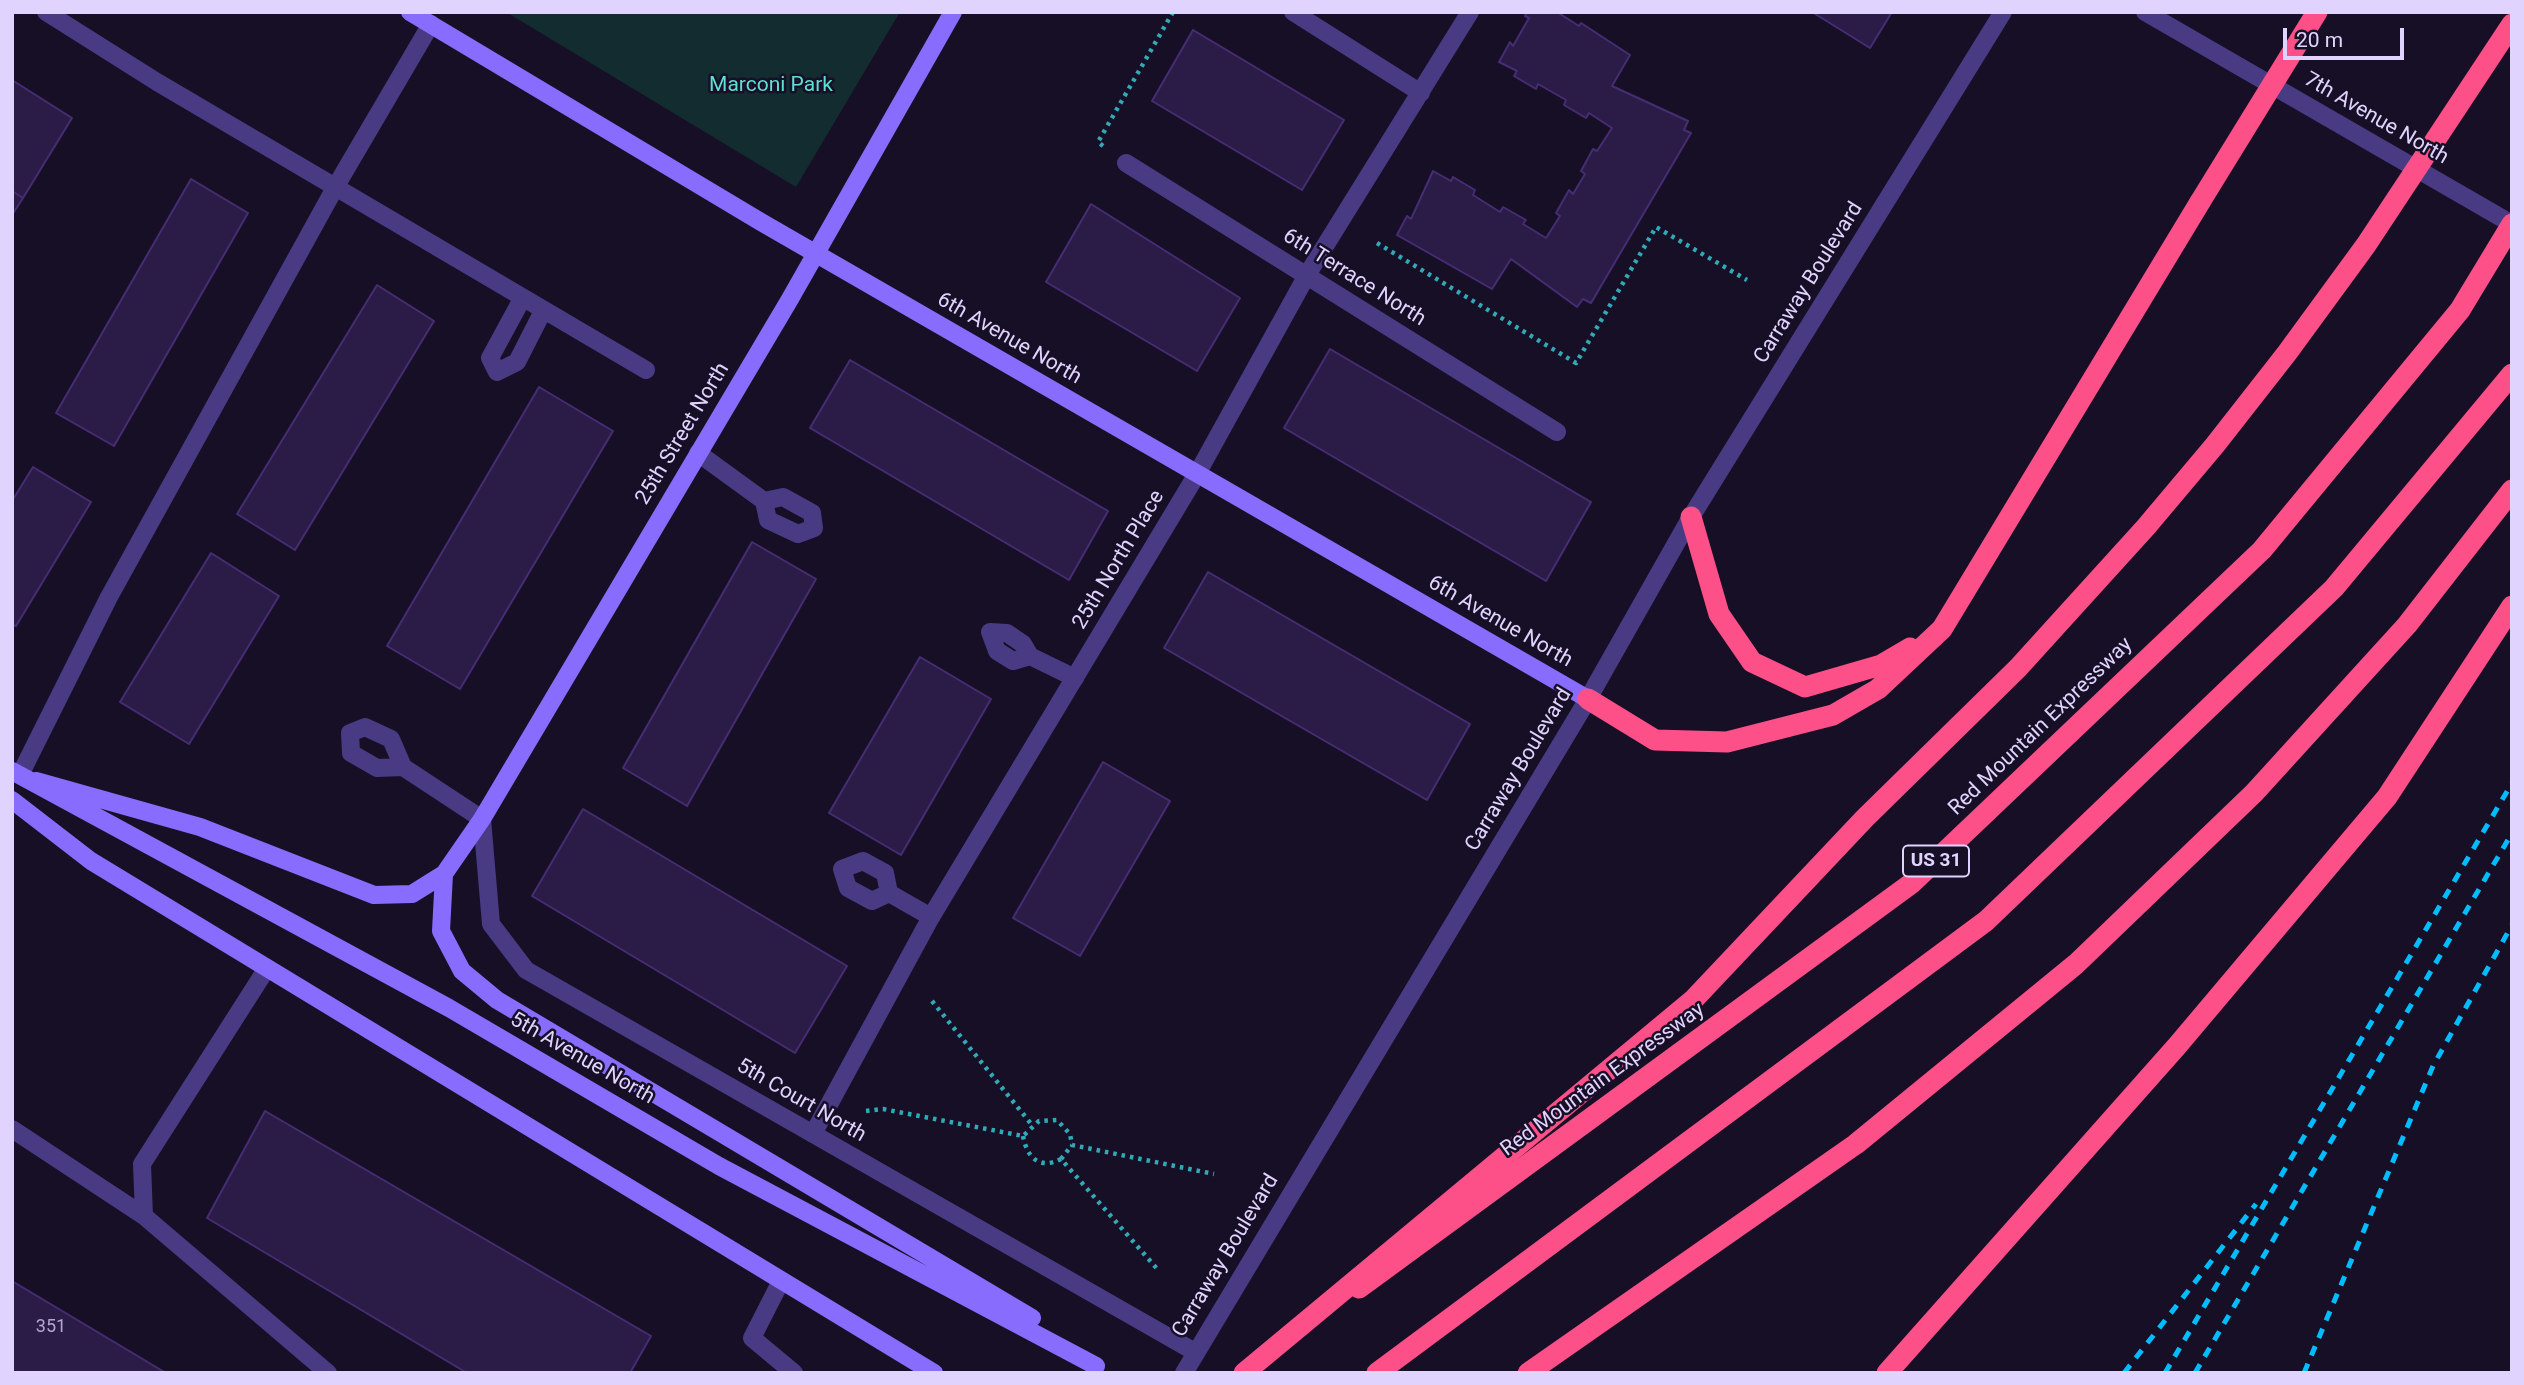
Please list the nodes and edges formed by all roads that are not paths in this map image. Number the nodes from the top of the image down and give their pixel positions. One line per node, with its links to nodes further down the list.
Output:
1 (47, 12): 13 (street)
2 (410, 12): 9 (main road, 6th Avenue North)
3 (953, 12): 15 (main road, 25th Street North)
4 (1293, 12): 11 (street)
5 (1470, 12): 11 (street, 25th North Place)
6 (2003, 12): 26 (street, Carraway Boulevard)
7 (2145, 12): 14 (street, 7th Avenue North)
8 (2317, 12): 28 (highway, bridge)
9 (431, 24): 13 (street); 15 (main road, 6th Avenue North)
10 (2512, 24): 51 (highway, bridge)
11 (1421, 93): 16 (street, 25th North Place)
12 (1126, 163): 16 (street, 6th Terrace North)
13 (336, 186): 17 (street); 33 (street)
14 (2512, 224): 51 (highway, Red Mountain Expressway / US 31, bridge)
15 (815, 254): 22 (main road, 25th Street North); 23 (main road, 6th Avenue North)
16 (1307, 275): 21 (street, 6th Terrace North); 23 (street, 25th North Place)
17 (522, 299): 18 (street); 18 (street)
18 (543, 312): 19 (street)
19 (646, 370)
20 (2512, 374): 52 (highway)
21 (1557, 432)
22 (698, 453): 25 (street); 35 (main road, 25th Street North)
23 (1197, 474): 30 (street, 25th North Place); 31 (main road, 6th Avenue North)
24 (2512, 490): 53 (highway)
25 (764, 501)
26 (1692, 517): 28 (highway); 31 (street, Carraway Boulevard)
27 (2512, 606): 54 (highway)
28 (1942, 629): 31 (highway)
29 (1030, 656): 30 (street)
30 (1075, 678): 38 (street, 25th North Place)
31 (1588, 699): 45 (street, Carraway Boulevard)
32 (403, 767): 35 (street)
33 (23, 776): 36 (main road); 36 (main road, 5th Avenue North)
34 (12, 800): 39 (main road)
35 (482, 819): 36 (main road, 25th Street North); 41 (street, 5th Court North)
36 (444, 874)
37 (889, 893): 38 (street)
38 (932, 917): 41 (street, 25th North Place)
39 (267, 968): 42 (street); 43 (main road)
40 (12, 1129): 42 (street)
41 (813, 1134): 45 (street, 5th Court North)
42 (144, 1216): 46 (street)
43 (781, 1281): 44 (main road); 47 (street)
44 (892, 1348): 48 (main road); 49 (main road)
45 (1195, 1352): 50 (street, Carraway Boulevard)
46 (328, 1373)
47 (794, 1373)
48 (910, 1373)
49 (934, 1373)
50 (1184, 1373)
51 (1244, 1373)
52 (1377, 1373)
53 (1528, 1373)
54 (1887, 1373)

